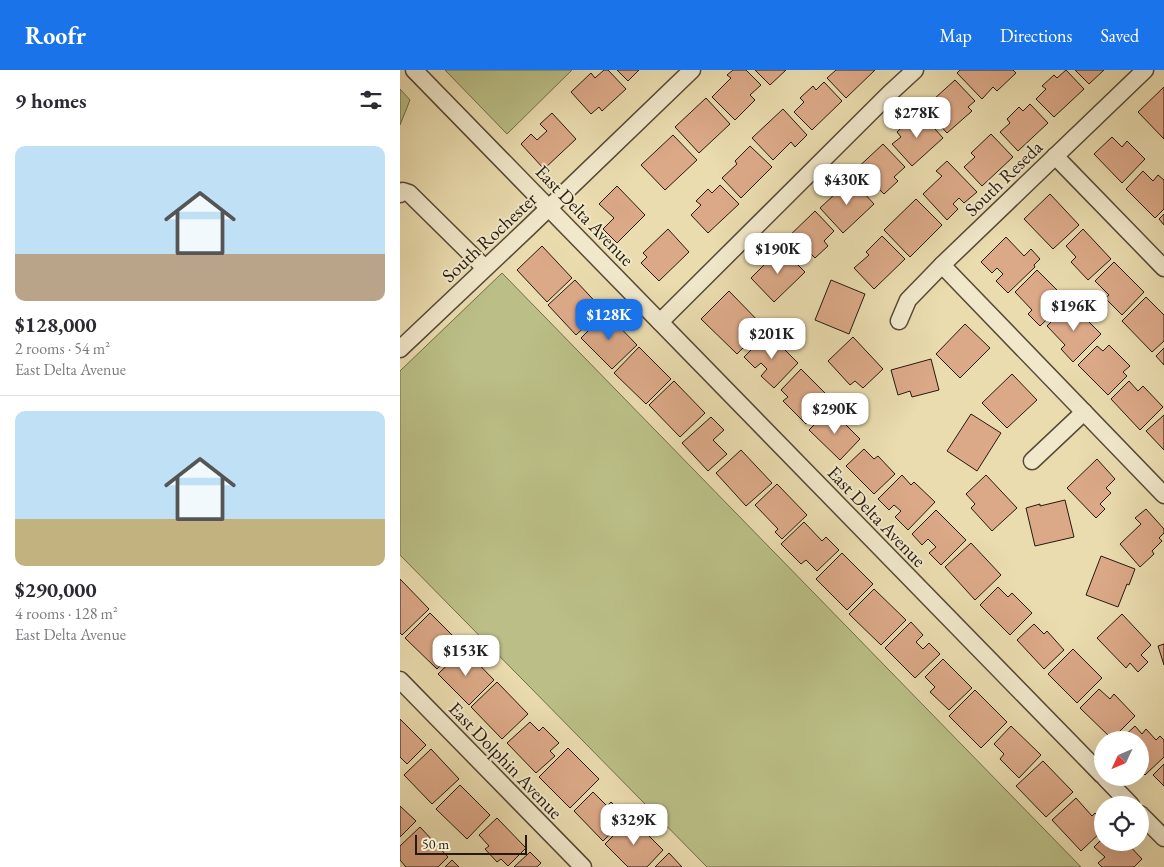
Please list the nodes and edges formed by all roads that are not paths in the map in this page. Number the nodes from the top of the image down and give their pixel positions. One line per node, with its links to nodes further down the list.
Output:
1 (414, 70): 7 (street, East Delta Avenue)
2 (692, 70): 7 (street, South Rochester)
3 (915, 70): 12 (street)
4 (1145, 70): 5 (street, South Reseda)
5 (1055, 156): 8 (street, South Reseda); 10 (street)
6 (402, 192): 9 (street)
7 (549, 207): 9 (street, South Rochester); 12 (street, East Delta Avenue)
8 (942, 265): 11 (street, South Reseda); 14 (street)
9 (485, 268): 13 (street, South Rochester)
10 (1164, 268)
11 (899, 321)
12 (660, 322): 18 (street, East Delta Avenue)
13 (403, 340)
14 (1084, 412): 15 (street); 16 (street)
15 (1032, 461)
16 (1164, 495)
17 (400, 680): 23 (street, East Dolphin Avenue)
18 (1094, 766)
19 (1113, 786): 20 (street, East Delta Avenue)
20 (1123, 796)
21 (1149, 823): 22 (street)
22 (1164, 838)
23 (583, 867)

